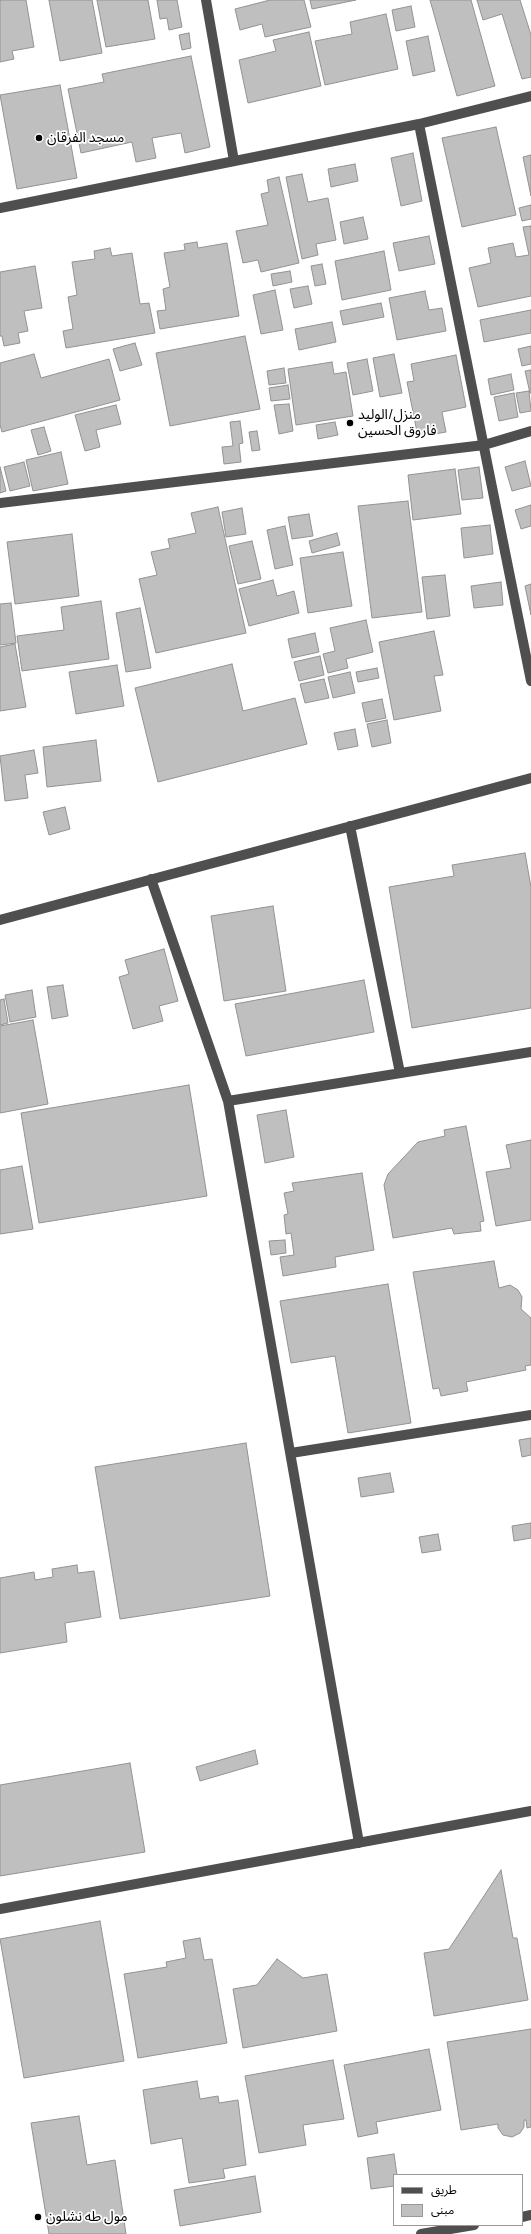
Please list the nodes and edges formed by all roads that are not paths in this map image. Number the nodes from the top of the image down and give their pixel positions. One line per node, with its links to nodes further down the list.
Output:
1 (206, 0): 4 (street)
2 (531, 96): 3 (street)
3 (419, 124): 4 (street); 7 (street)
4 (234, 161): 5 (street)
5 (0, 208)
6 (531, 431): 7 (street)
7 (484, 445): 8 (street); 9 (street)
8 (0, 503)
9 (531, 680)
10 (531, 778): 11 (street)
11 (350, 826): 12 (street); 15 (street)
12 (151, 879): 13 (street); 16 (street)
13 (0, 920)
14 (531, 1052): 15 (street)
15 (400, 1073): 16 (street)
16 (228, 1101): 18 (street)
17 (531, 1415): 18 (street)
18 (291, 1453): 20 (street)
19 (531, 1811): 20 (street)
20 (359, 1843): 21 (street)
21 (0, 1909)
22 (468, 2226): 23 (street)
23 (422, 2234)

